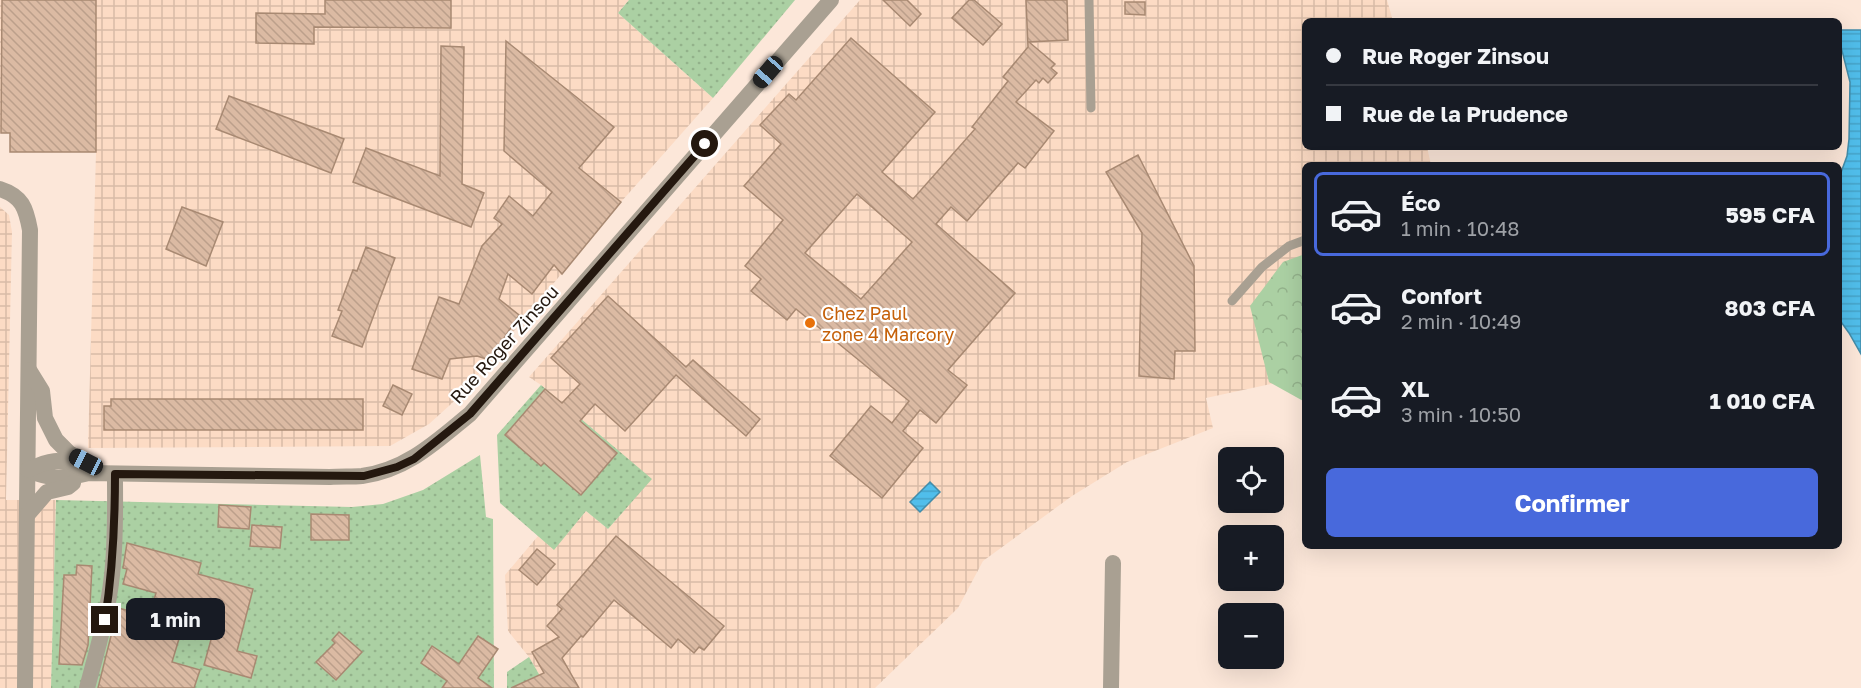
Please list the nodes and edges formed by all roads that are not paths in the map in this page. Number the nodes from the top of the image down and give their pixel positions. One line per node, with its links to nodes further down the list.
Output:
1 (831, 0): 10 (street, Rue Roger Zinsou)
2 (1089, 0): 3 (lane)
3 (1091, 108)
4 (0, 189): 7 (street)
5 (1302, 241): 6 (lane)
6 (1232, 301)
7 (29, 370): 8 (street); 9 (street)
8 (28, 470): 9 (street, Rue Roger Zinsou); 11 (street)
9 (89, 473): 10 (street, Rue Roger Zinsou); 11 (street)
10 (115, 474): 14 (street)
11 (28, 514): 13 (street)
12 (1113, 563): 15 (street)
13 (25, 688)
14 (87, 688)
15 (1112, 688)

